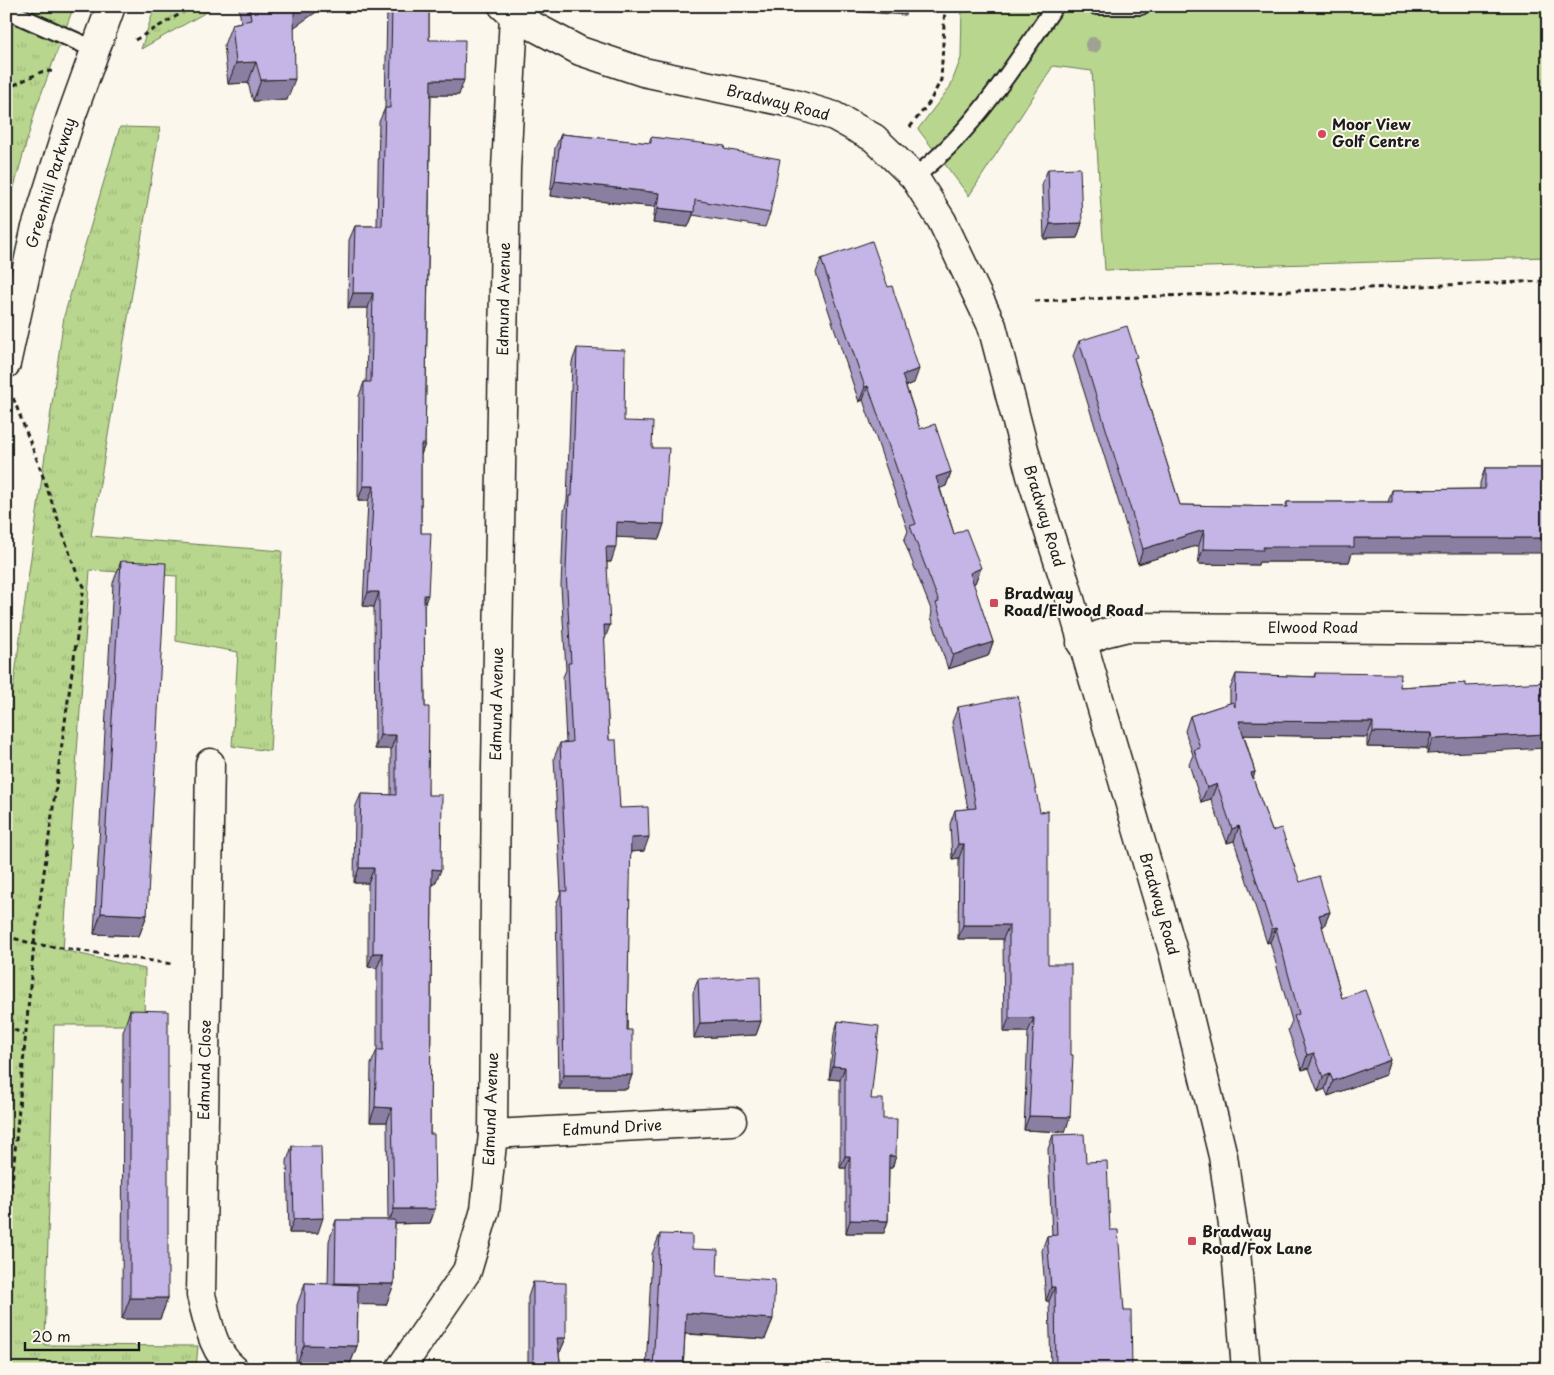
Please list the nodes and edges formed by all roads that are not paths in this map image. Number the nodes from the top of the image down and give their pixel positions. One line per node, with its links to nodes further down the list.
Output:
1 (111, 6): 7 (street, Greenhill Parkway)
2 (1055, 6): 8 (lane)
3 (1096, 6): 4 (lane)
4 (1141, 6)
5 (6, 10): 7 (lane)
6 (508, 11): 8 (street, Bradway Road); 14 (street, Edmund Avenue)
7 (94, 49): 9 (street, Greenhill Parkway)
8 (914, 177): 11 (street, Bradway Road)
9 (6, 364)
10 (1548, 630): 11 (street, Elwood Road)
11 (1081, 643): 17 (street, Bradway Road)
12 (210, 763): 15 (street, Edmund Close)
13 (732, 1121): 14 (street, Edmund Drive)
14 (493, 1134): 16 (street, Edmund Avenue)
15 (234, 1369)
16 (400, 1369)
17 (1246, 1369)

